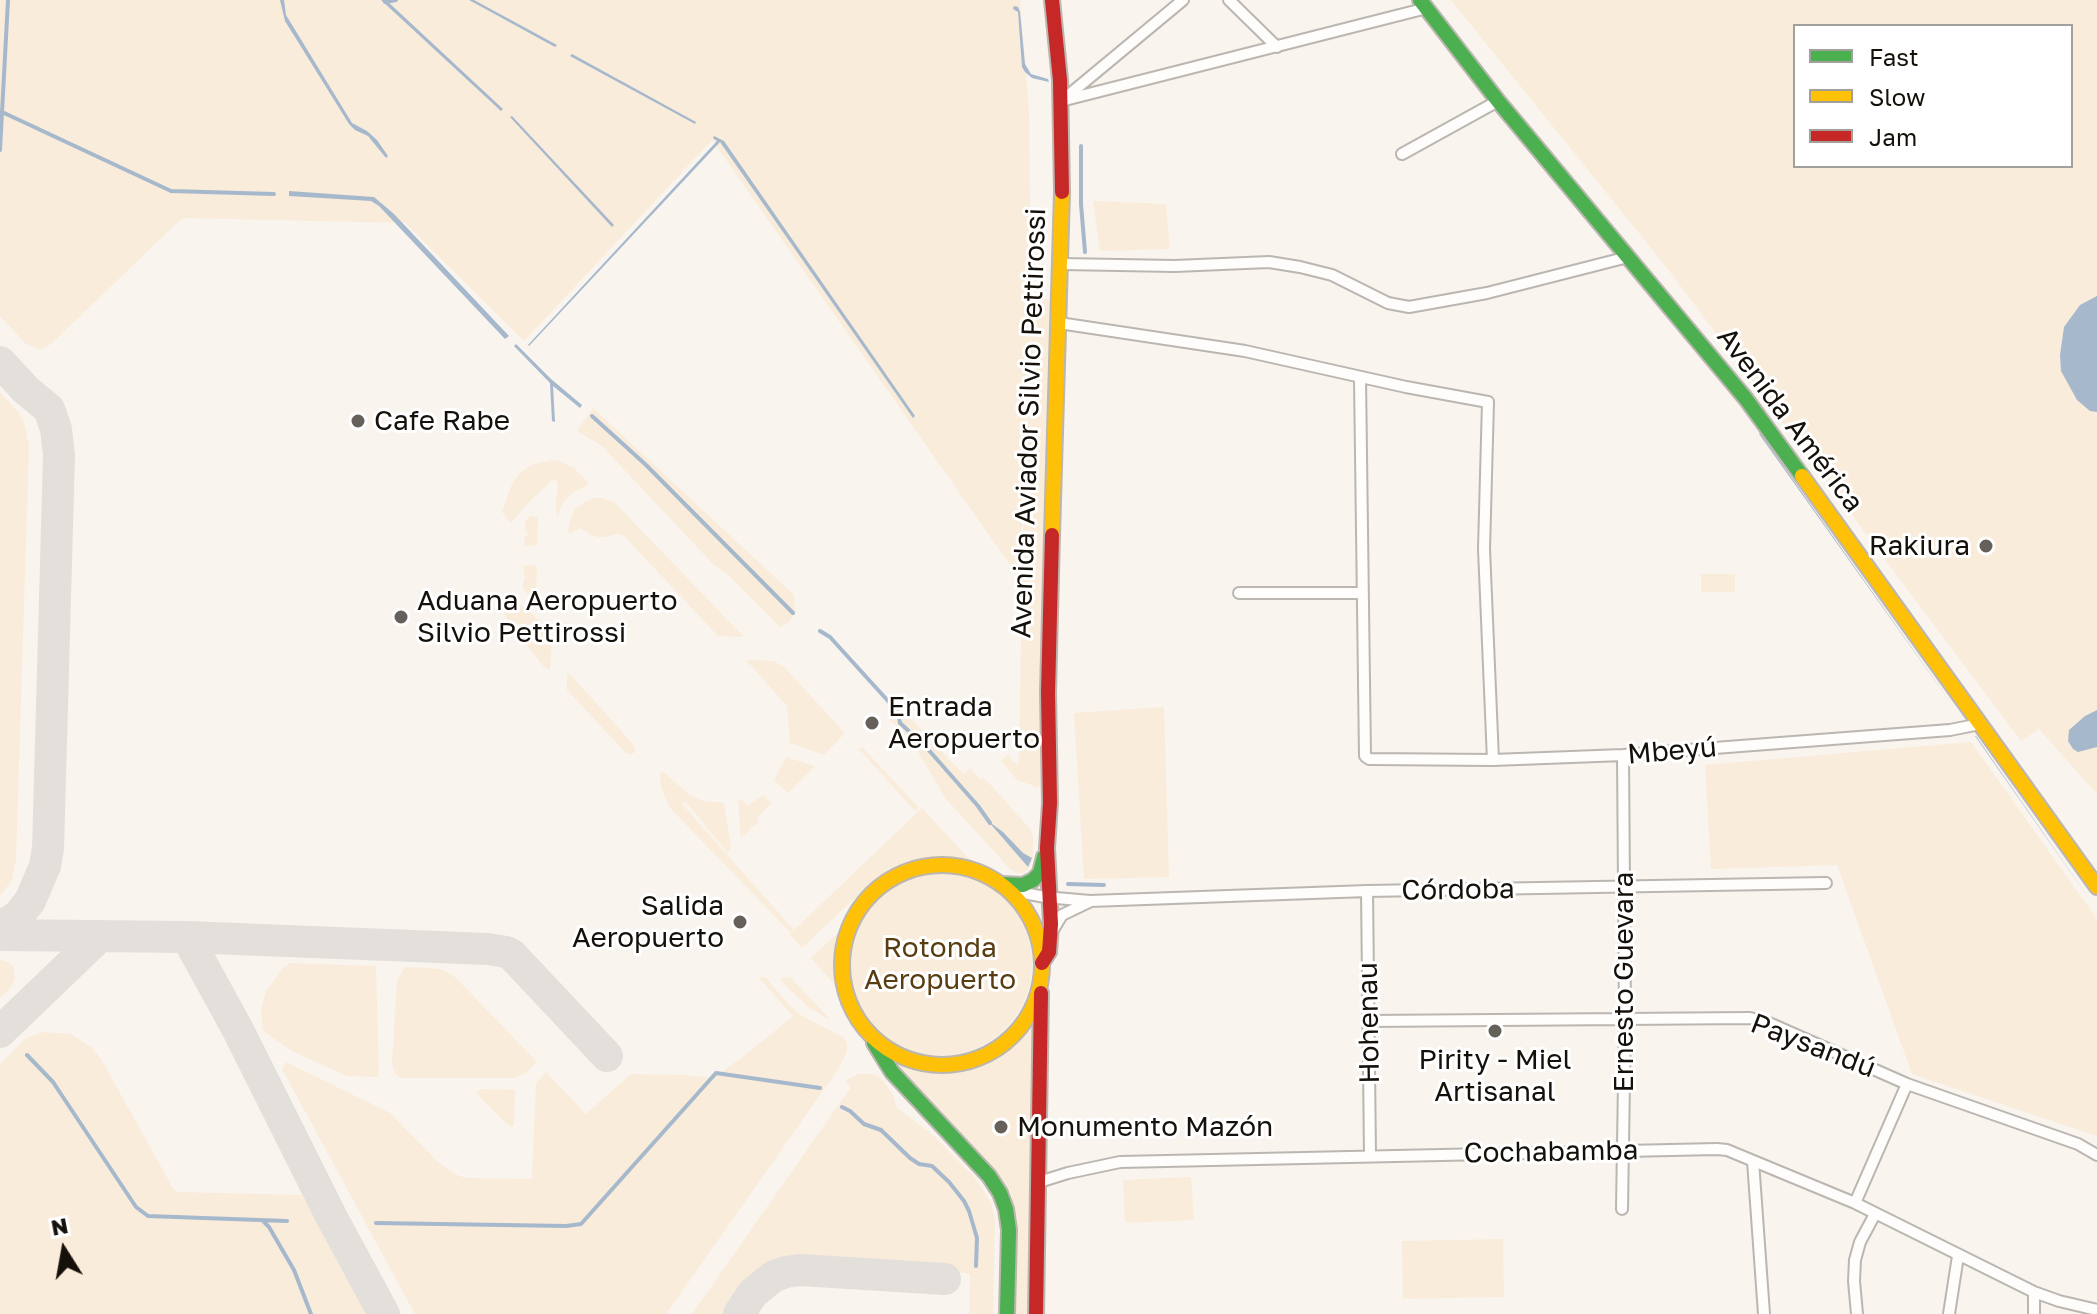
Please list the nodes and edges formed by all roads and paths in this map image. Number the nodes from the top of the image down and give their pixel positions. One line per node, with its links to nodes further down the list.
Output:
1 (1052, 0): 6 (main road, Avenida Aviador Silvio Pettirossi)
2 (1183, 0): 6 (street)
3 (1229, 0): 5 (street)
4 (1424, 4): 5 (street); 7 (main road, Avenida América)
5 (1277, 47): 6 (street)
6 (1061, 101): 10 (main road, Avenida Aviador Silvio Pettirossi)
7 (1498, 101): 8 (street); 9 (main road, Avenida América)
8 (1402, 154)
9 (1628, 257): 10 (street); 15 (main road, Avenida América)
10 (1062, 264): 11 (main road, Avenida Aviador Silvio Pettirossi)
11 (1059, 323): 12 (street); 18 (main road, Avenida Aviador Silvio Pettirossi)
12 (1360, 378): 14 (street); 17 (street)
13 (1239, 593): 14 (street)
14 (1363, 593): 17 (street, Mbeyú)
15 (1980, 724): 16 (street, Mbeyú); 22 (main road, Avenida América)
16 (1623, 755): 17 (street, Mbeyú); 21 (street, Ernesto Guevara)
17 (1493, 760)
18 (1047, 848): 20 (main road, Avenida Aviador Silvio Pettirossi); 24 (main road, Avenida Aviador Silvio Pettirossi)
19 (1826, 883): 21 (street, Córdoba)
20 (1005, 887): 24 (street, Córdoba); 27 (main road); 31 (main road)
21 (1624, 887): 23 (street, Córdoba); 29 (street, Ernesto Guevara)
22 (2097, 887)
23 (1367, 891): 25 (street, Córdoba); 30 (street, Hohenau)
24 (1051, 898): 25 (street, Córdoba); 26 (main road, Avenida Aviador Silvio Pettirossi)
25 (1090, 901): 26 (street)
26 (1050, 935): 27 (main road, Avenida Aviador Silvio Pettirossi)
27 (1042, 963): 28 (main road)
28 (1042, 980): 31 (main road); 37 (main road)
29 (1625, 1018): 30 (street, Paysandú); 32 (street, Paysandú); 33 (street, Ernesto Guevara)
30 (1369, 1021): 34 (street, Hohenau)
31 (869, 1034): 44 (main road)
32 (1907, 1084): 35 (street, Paysandú); 38 (street)
33 (1624, 1150): 34 (street, Cochabamba); 36 (street, Cochabamba); 39 (street, Ernesto Guevara)
34 (1370, 1155): 37 (street, Cochabamba)
35 (2097, 1155)
36 (1753, 1161): 38 (street, Cochabamba); 46 (street)
37 (1039, 1182): 45 (main road)
38 (1855, 1203): 40 (street, Cochabamba)
39 (1622, 1209)
40 (1875, 1214): 41 (street, Cochabamba); 47 (street)
41 (1958, 1256): 42 (street, Cochabamba); 48 (street)
42 (2034, 1292): 43 (street, Cochabamba); 49 (street)
43 (2097, 1310)
44 (1007, 1314)
45 (1036, 1314)
46 (1764, 1314)
47 (1857, 1314)
48 (1949, 1314)
49 (2034, 1314)

